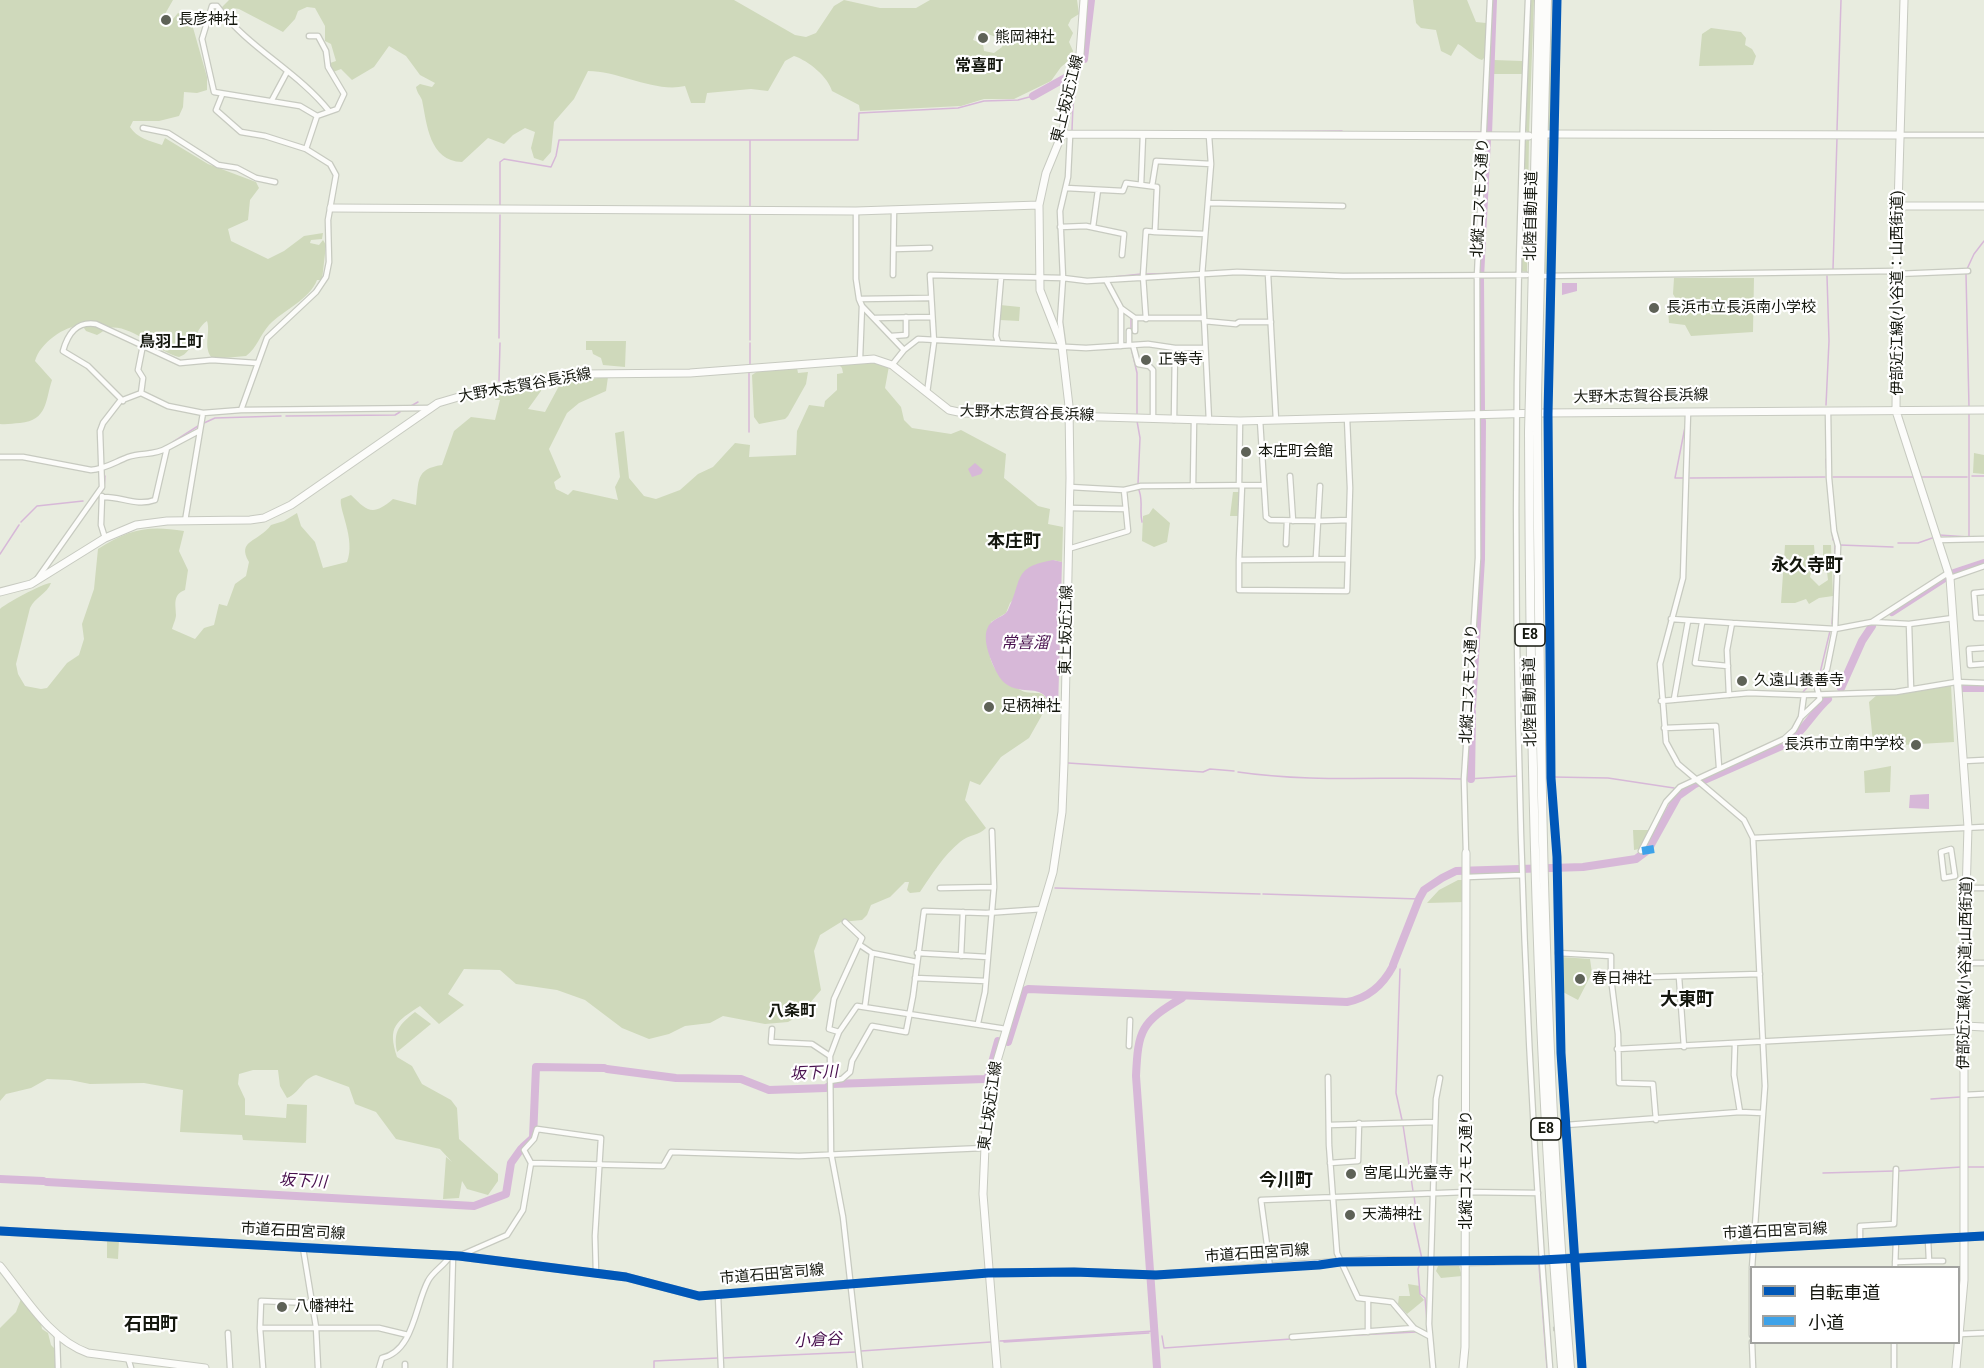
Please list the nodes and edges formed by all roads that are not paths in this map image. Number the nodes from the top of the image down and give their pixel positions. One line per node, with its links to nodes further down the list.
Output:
1 (1084, 0): 17 (main road, 東上坂近江線)
2 (1490, 0): 15 (street, 北縦コスモス通り)
3 (1528, 0): 22 (street)
4 (1539, 0): 87 (highway, 北陸自動車道 / E8)
5 (1547, 0): 87 (highway, 北陸自動車道 / E8)
6 (1557, 0): 16 (street)
7 (1904, 0): 19 (main road, 伊部近江線(小谷道：山西街道))
8 (309, 36): 12 (street)
9 (287, 72): 10 (street); 11 (street); 12 (street)
10 (222, 95): 11 (street); 23 (street)
11 (272, 100): 13 (street)
12 (329, 111): 13 (street)
13 (317, 116): 23 (street)
14 (143, 128): 25 (street)
15 (1484, 133): 21 (main road); 22 (main road); 53 (street, 北縦コスモス通り)
16 (1549, 134): 19 (main road); 55 (street)
17 (1066, 135): 18 (main road); 28 (street); 31 (main road, 東上坂近江線)
18 (1143, 135): 21 (main road); 26 (street)
19 (1899, 135): 20 (street); 33 (main road, 伊部近江線(小谷道：山西街道))
20 (1984, 135)
21 (1211, 136): 24 (street)
22 (1526, 136): 51 (street)
23 (306, 149): 35 (street)
24 (1210, 164): 27 (street); 30 (street)
25 (275, 182)
26 (1141, 185): 27 (street); 29 (street)
27 (1152, 186): 40 (street)
28 (1066, 188): 29 (street); 38 (street)
29 (1098, 190): 39 (street)
30 (1208, 203): 32 (street); 41 (street)
31 (1039, 205): 36 (main road); 57 (main road, 東上坂近江線)
32 (1343, 206)
33 (1898, 206): 34 (main road); 46 (main road, 伊部近江線(小谷道：山西街道))
34 (1984, 206)
35 (331, 208): 37 (main road); 83 (street)
36 (894, 210): 37 (main road); 43 (street)
37 (856, 211): 61 (street)
38 (1060, 227): 39 (street); 58 (street)
39 (1093, 227): 44 (street)
40 (1155, 232): 41 (street); 49 (street)
41 (1204, 234): 50 (street)
42 (930, 248): 43 (street)
43 (894, 249): 48 (street)
44 (1122, 255)
45 (1966, 271): 46 (street)
46 (1897, 273): 55 (street); 93 (main road, 伊部近江線(小谷道：山西街道))
47 (1268, 274): 50 (street); 53 (street); 70 (street)
48 (893, 275)
49 (1143, 275): 50 (street); 59 (street); 68 (street)
50 (1202, 275): 69 (street)
51 (1519, 275): 52 (street); 53 (street); 96 (street)
52 (1527, 275)
53 (1479, 276): 99 (street, 北縦コスモス通り)
54 (1543, 276): 55 (street)
55 (1550, 276): 97 (street)
56 (1001, 278): 57 (street); 60 (street); 74 (street)
57 (1039, 278): 58 (street); 71 (main road, 東上坂近江線)
58 (1063, 278): 59 (street); 71 (street)
59 (1106, 280): 63 (street)
60 (929, 298): 61 (street); 65 (street)
61 (859, 299): 62 (street)
62 (862, 306): 66 (street); 82 (street)
63 (1121, 309): 67 (street); 78 (street)
64 (906, 317): 65 (street); 66 (street); 72 (street)
65 (932, 317): 73 (street)
66 (874, 318): 72 (street)
67 (1135, 318): 68 (street); 76 (street)
68 (1146, 319): 69 (street)
69 (1204, 319): 70 (street); 80 (street)
70 (1272, 322): 105 (street)
71 (1057, 324): 77 (main road, 東上坂近江線)
72 (891, 336): 81 (street)
73 (934, 342): 74 (street); 81 (street); 86 (street)
74 (998, 342): 77 (street)
75 (142, 345): 83 (street); 85 (street); 88 (street)
76 (1131, 345): 78 (street); 79 (street); 101 (street)
77 (1062, 346): 78 (street); 98 (main road, 東上坂近江線)
78 (1121, 346)
79 (1175, 348): 80 (street); 102 (street)
80 (1204, 348): 106 (street)
81 (904, 350): 84 (street)
82 (860, 358): 84 (main road, 大野木志賀谷長浜線); 89 (main road, 大野木志賀谷長浜線)
83 (256, 363): 90 (street)
84 (892, 365): 86 (main road, 大野木志賀谷長浜線)
85 (141, 393): 88 (street); 95 (street)
86 (927, 393): 98 (main road, 大野木志賀谷長浜線)
87 (1533, 395): 180 (highway, 北陸自動車道 / E8, bridge)
88 (123, 401): 111 (street)
89 (429, 408): 90 (street); 124 (main road, 大野木志賀谷長浜線)
90 (241, 410): 95 (street)
91 (1984, 410): 93 (main road, 大野木志賀谷長浜線)
92 (1828, 411): 93 (main road, 大野木志賀谷長浜線); 94 (main road, 大野木志賀谷長浜線); 148 (street)
93 (1896, 411): 127 (main road, 伊部近江線(小谷道：山西街道))
94 (1688, 412): 97 (main road, 大野木志賀谷長浜線); 142 (street)
95 (203, 413): 108 (street)
96 (1518, 413): 97 (main road, 大野木志賀谷長浜線); 99 (main road, 大野木志賀谷長浜線); 174 (street)
97 (1548, 413): 188 (street)
98 (1069, 415): 101 (main road, 大野木志賀谷長浜線); 118 (main road, 東上坂近江線)
99 (1478, 416): 100 (main road, 大野木志賀谷長浜線); 171 (street, 北縦コスモス通り)
100 (1347, 418): 105 (main road, 大野木志賀谷長浜線); 123 (street)
101 (1153, 419): 102 (main road, 大野木志賀谷長浜線)
102 (1174, 420): 103 (main road, 大野木志賀谷長浜線)
103 (1194, 420): 106 (main road, 大野木志賀谷長浜線); 114 (street)
104 (1260, 420): 105 (main road, 大野木志賀谷長浜線); 107 (main road, 大野木志賀谷長浜線); 115 (street)
105 (1276, 420)
106 (1209, 421): 107 (main road, 大野木志賀谷長浜線)
107 (1240, 421): 113 (street)
108 (199, 431): 109 (street); 124 (street)
109 (166, 448): 111 (street); 120 (street)
110 (0, 456): 111 (street)
111 (101, 469): 117 (street)
112 (1290, 476): 125 (street)
113 (1241, 485): 114 (street); 115 (street); 134 (street)
114 (1193, 486): 119 (street)
115 (1264, 486): 125 (street)
116 (1320, 486): 126 (street)
117 (102, 487): 120 (street); 137 (street)
118 (1070, 487): 119 (street); 121 (main road, 東上坂近江線)
119 (1124, 490): 122 (street)
120 (102, 497): 128 (street)
121 (1069, 508): 122 (street); 131 (main road, 東上坂近江線)
122 (1126, 509): 131 (street)
123 (1349, 520): 126 (street); 133 (street)
124 (185, 521): 128 (main road, 大野木志賀谷長浜線)
125 (1290, 521): 126 (street); 130 (street)
126 (1318, 521): 132 (street)
127 (1937, 537): 129 (street); 136 (main road, 伊部近江線(小谷道：山西街道))
128 (105, 538): 137 (main road, 大野木志賀谷長浜線)
129 (1984, 539)
130 (1286, 544)
131 (1068, 549): 181 (main road, 東上坂近江線)
132 (1316, 557): 133 (street); 134 (street)
133 (1348, 559): 134 (street)
134 (1239, 560)
135 (1984, 566): 136 (street)
136 (1949, 575): 140 (main road, 伊部近江線(小谷道;山西街道)); 144 (street)
137 (36, 581): 138 (main road, 大野木志賀谷長浜線)
138 (0, 592)
139 (1984, 592): 141 (street)
140 (1953, 618): 147 (street); 152 (main road, 伊部近江線(小谷道;山西街道))
141 (1984, 618)
142 (1671, 620): 143 (street); 159 (street)
143 (1688, 621): 145 (street); 158 (street)
144 (1872, 622): 147 (street); 148 (street)
145 (1702, 623): 146 (street); 151 (street)
146 (1732, 623): 148 (street); 151 (street)
147 (1909, 624): 154 (street)
148 (1835, 629): 155 (street)
149 (1984, 648): 150 (street)
150 (1984, 664)
151 (1728, 666): 156 (street)
152 (1956, 682): 153 (street); 154 (street); 163 (main road, 伊部近江線(小谷道;山西街道))
153 (1984, 683)
154 (1911, 689): 155 (street)
155 (1818, 694): 157 (street); 160 (street)
156 (1729, 695): 157 (street); 158 (street)
157 (1804, 695): 160 (street)
158 (1674, 699): 159 (street)
159 (1661, 701): 161 (street)
160 (1801, 717): 164 (street)
161 (1664, 728): 164 (street); 165 (street)
162 (1984, 760): 163 (street)
163 (1964, 761): 167 (main road, 伊部近江線(小谷道;山西街道))
164 (1719, 767): 165 (street)
165 (1695, 779): 169 (street); 170 (street)
166 (1984, 827): 167 (street)
167 (1968, 828): 169 (street); 172 (main road, 伊部近江線(小谷道;山西街道))
168 (992, 831): 176 (street)
169 (1753, 838): 194 (street)
170 (1641, 851)
171 (1466, 853): 175 (main road, 北縦コスモス通り)
172 (1968, 864): 173 (street); 178 (main road, 伊部近江線(小谷道;山西街道))
173 (1954, 865): 173 (street)
174 (1522, 874): 175 (street); 234 (street)
175 (1467, 876): 232 (main road, 北縦コスモス通り)
176 (994, 887): 177 (street); 183 (street)
177 (940, 888)
178 (1967, 888): 179 (street); 192 (main road, 伊部近江線(小谷道;山西街道))
179 (1984, 888)
180 (1540, 889): 293 (highway, 北陸自動車道 / E8); 294 (highway, 北陸自動車道 / E8)
181 (1043, 909): 183 (street); 206 (main road, 東上坂近江線)
182 (963, 912): 183 (street); 187 (street); 189 (street)
183 (990, 912): 190 (street)
184 (845, 922): 185 (street)
185 (860, 945): 186 (street); 207 (street)
186 (873, 953): 191 (street); 199 (street)
187 (917, 953): 189 (street); 191 (street)
188 (1558, 953): 197 (street); 225 (street)
189 (961, 956): 190 (street)
190 (988, 957): 198 (street)
191 (917, 962): 196 (street)
192 (1964, 963): 193 (street); 204 (main road, 伊部近江線(小谷道;山西街道))
193 (1984, 963)
194 (1760, 974): 195 (street); 208 (street)
195 (1678, 977): 197 (street); 211 (street)
196 (915, 978): 198 (street); 200 (street)
197 (1611, 978): 212 (street)
198 (986, 981): 202 (street)
199 (865, 1006): 200 (street); 207 (street)
200 (909, 1014): 202 (street); 216 (street)
201 (1130, 1020): 210 (street)
202 (978, 1023): 206 (street)
203 (1984, 1027): 204 (main road)
204 (1965, 1028): 208 (street); 218 (main road, 伊部近江線(小谷道;山西街道))
205 (772, 1029): 213 (street)
206 (1006, 1029): 226 (main road, 東上坂近江線)
207 (839, 1032): 213 (street)
208 (1764, 1040): 209 (street); 220 (street)
209 (1735, 1043): 211 (street); 219 (street)
210 (1129, 1046)
211 (1684, 1047): 212 (street)
212 (1617, 1049): 221 (street)
213 (830, 1056): 216 (street)
214 (1328, 1077): 224 (street)
215 (1440, 1078): 222 (street)
216 (830, 1084): 227 (street)
217 (1984, 1094): 218 (street)
218 (1964, 1095): 238 (main road, 伊部近江線(小谷道;山西街道))
219 (1740, 1112): 220 (street); 221 (street)
220 (1763, 1113): 243 (street)
221 (1656, 1120): 225 (street)
222 (1435, 1122): 223 (street); 233 (street)
223 (1359, 1124): 224 (street); 229 (street)
224 (1329, 1125): 229 (street)
225 (1566, 1125): 245 (street)
226 (984, 1148): 227 (street); 258 (main road, 東上坂近江線)
227 (831, 1154): 230 (street); 259 (street)
228 (531, 1162): 230 (street); 230 (street); 244 (street)
229 (1330, 1163): 235 (street)
230 (599, 1166): 257 (street)
231 (1896, 1169): 241 (street)
232 (1466, 1192): 233 (street); 234 (street); 252 (main road, 北縦コスモス通り)
233 (1433, 1193): 235 (street); 251 (street)
234 (1538, 1193): 246 (street)
235 (1334, 1197): 250 (street); 256 (street)
236 (0, 1231): 242 (main road, 市道石田宮司線)
237 (1984, 1236): 238 (main road, 市道石田宮司線)
238 (1964, 1238): 239 (main road, 市道石田宮司線); 263 (main road, 伊部近江線(小谷道;山西街道))
239 (1928, 1239): 240 (main road, 市道石田宮司線); 248 (street)
240 (1896, 1240): 241 (main road, 市道石田宮司線); 253 (street)
241 (1860, 1242): 243 (main road, 市道石田宮司線)
242 (303, 1248): 244 (main road, 市道石田宮司線); 262 (street)
243 (1753, 1248): 245 (main road, 市道石田宮司線); 255 (street)
244 (454, 1256): 257 (main road, 市道石田宮司線); 271 (street); 286 (street)
245 (1571, 1257): 295 (street)
246 (1542, 1260): 247 (main road, 市道石田宮司線); 252 (main road, 市道石田宮司線); 292 (street)
247 (1550, 1260)
248 (1929, 1261): 249 (street); 253 (street)
249 (1943, 1261)
250 (1340, 1262): 251 (main road, 市道石田宮司線); 256 (main road, 市道石田宮司線); 261 (street)
251 (1424, 1262): 252 (main road, 市道石田宮司線); 273 (street)
252 (1466, 1262): 291 (main road, 北縦コスモス通り)
253 (1895, 1265)
254 (0, 1266): 272 (main road)
255 (1752, 1266)
256 (1270, 1267): 258 (main road, 市道石田宮司線)
257 (596, 1273): 260 (main road, 市道石田宮司線)
258 (988, 1273): 259 (main road, 市道石田宮司線); 289 (main road, 東上坂近江線)
259 (850, 1284): 260 (main road, 市道石田宮司線); 288 (street)
260 (718, 1294): 287 (street)
261 (1368, 1301): 266 (street); 267 (street)
262 (312, 1303): 264 (street); 265 (street)
263 (1960, 1310): 270 (main road, 伊部近江線(小谷道;山西街道))
264 (316, 1327): 265 (street); 271 (street); 284 (street)
265 (260, 1328): 283 (street)
266 (1414, 1328): 267 (street); 273 (street)
267 (1368, 1332): 274 (street)
268 (228, 1333): 282 (street)
269 (1984, 1333): 270 (street)
270 (1960, 1334)
271 (408, 1335): 285 (street)
272 (57, 1336): 278 (main road); 279 (street)
273 (1429, 1336): 290 (street)
274 (1293, 1337)
275 (1752, 1344): 296 (street)
276 (1894, 1344): 297 (street)
277 (1959, 1344): 298 (main road, 伊部近江線(小谷道;山西街道))
278 (128, 1358): 280 (street); 281 (main road)
279 (58, 1368)
280 (131, 1368)
281 (205, 1368)
282 (230, 1368)
283 (262, 1368)
284 (318, 1368)
285 (379, 1368)
286 (450, 1368)
287 (721, 1368)
288 (860, 1368)
289 (997, 1368)
290 (1433, 1368)
291 (1463, 1368)
292 (1550, 1368)
293 (1562, 1368)
294 (1570, 1368)
295 (1582, 1368)
296 (1753, 1368)
297 (1894, 1368)
298 (1956, 1368)

